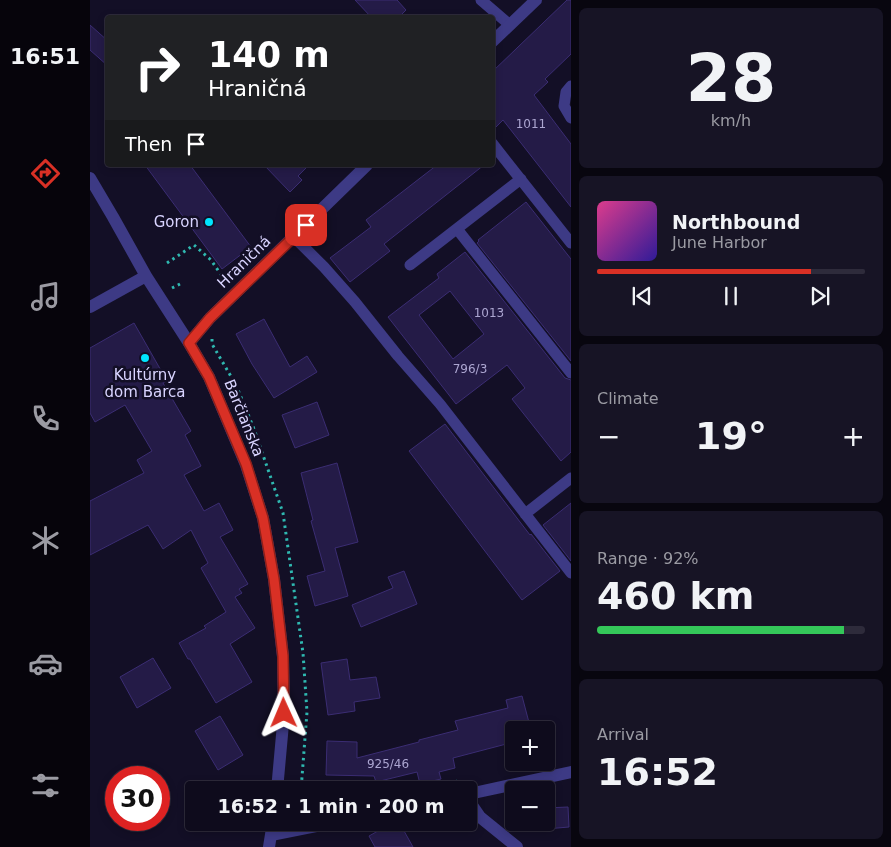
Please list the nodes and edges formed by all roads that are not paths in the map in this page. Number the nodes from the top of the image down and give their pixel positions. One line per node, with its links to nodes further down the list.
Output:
1 (481, 0): 3 (lane)
2 (536, 0): 3 (street)
3 (510, 25): 4 (street)
4 (495, 39)
5 (571, 86): 6 (lane)
6 (571, 118)
7 (495, 147): 10 (lane)
8 (365, 167): 12 (street, Hraničná)
9 (90, 178): 15 (street, Barčianska)
10 (521, 179): 11 (lane); 13 (lane)
11 (457, 229): 14 (lane); 18 (lane)
12 (294, 237): 17 (street, Hraničná); 20 (lane)
13 (571, 243)
14 (410, 265)
15 (146, 276): 16 (street); 17 (street, Barčianska)
16 (90, 307)
17 (189, 343): 23 (street, Barčianska)
18 (571, 373)
19 (571, 478): 20 (lane)
20 (525, 514): 21 (lane)
21 (571, 573)
22 (571, 772): 24 (street)
23 (278, 781)
24 (477, 792)
25 (477, 813): 28 (street)
26 (291, 831): 27 (street)
27 (271, 835)
28 (517, 847)

